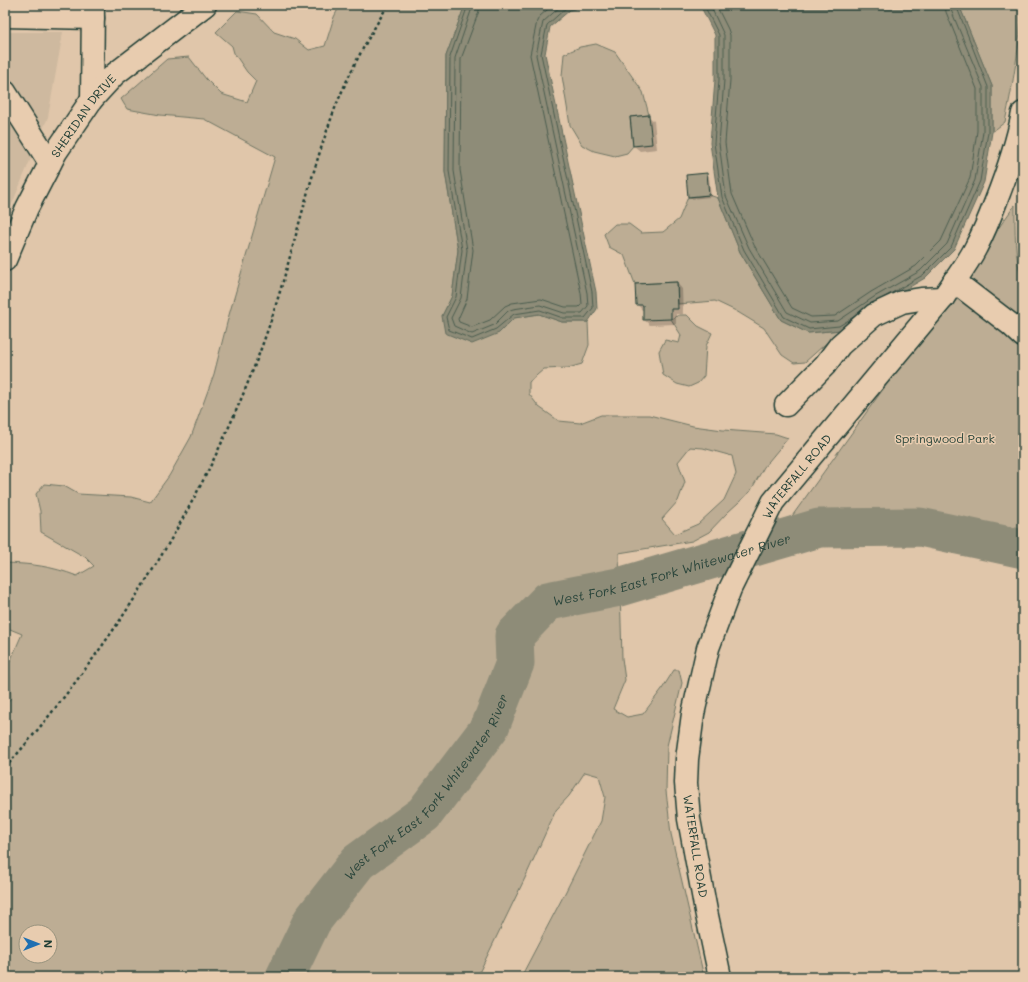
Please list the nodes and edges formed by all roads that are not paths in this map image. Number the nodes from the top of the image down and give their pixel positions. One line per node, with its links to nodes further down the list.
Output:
1 (205, 5): 5 (street, SHERIDAN DRIVE)
2 (93, 11): 3 (street); 5 (street)
3 (5, 16)
4 (5, 92): 7 (street)
5 (92, 99): 7 (street, SHERIDAN DRIVE)
6 (1023, 113): 9 (street, WATERFALL ROAD)
7 (50, 163): 8 (street, SHERIDAN DRIVE)
8 (5, 260)
9 (949, 290): 10 (street); 11 (street); 12 (street, WATERFALL ROAD)
10 (1023, 336)
11 (786, 405)
12 (720, 977)

